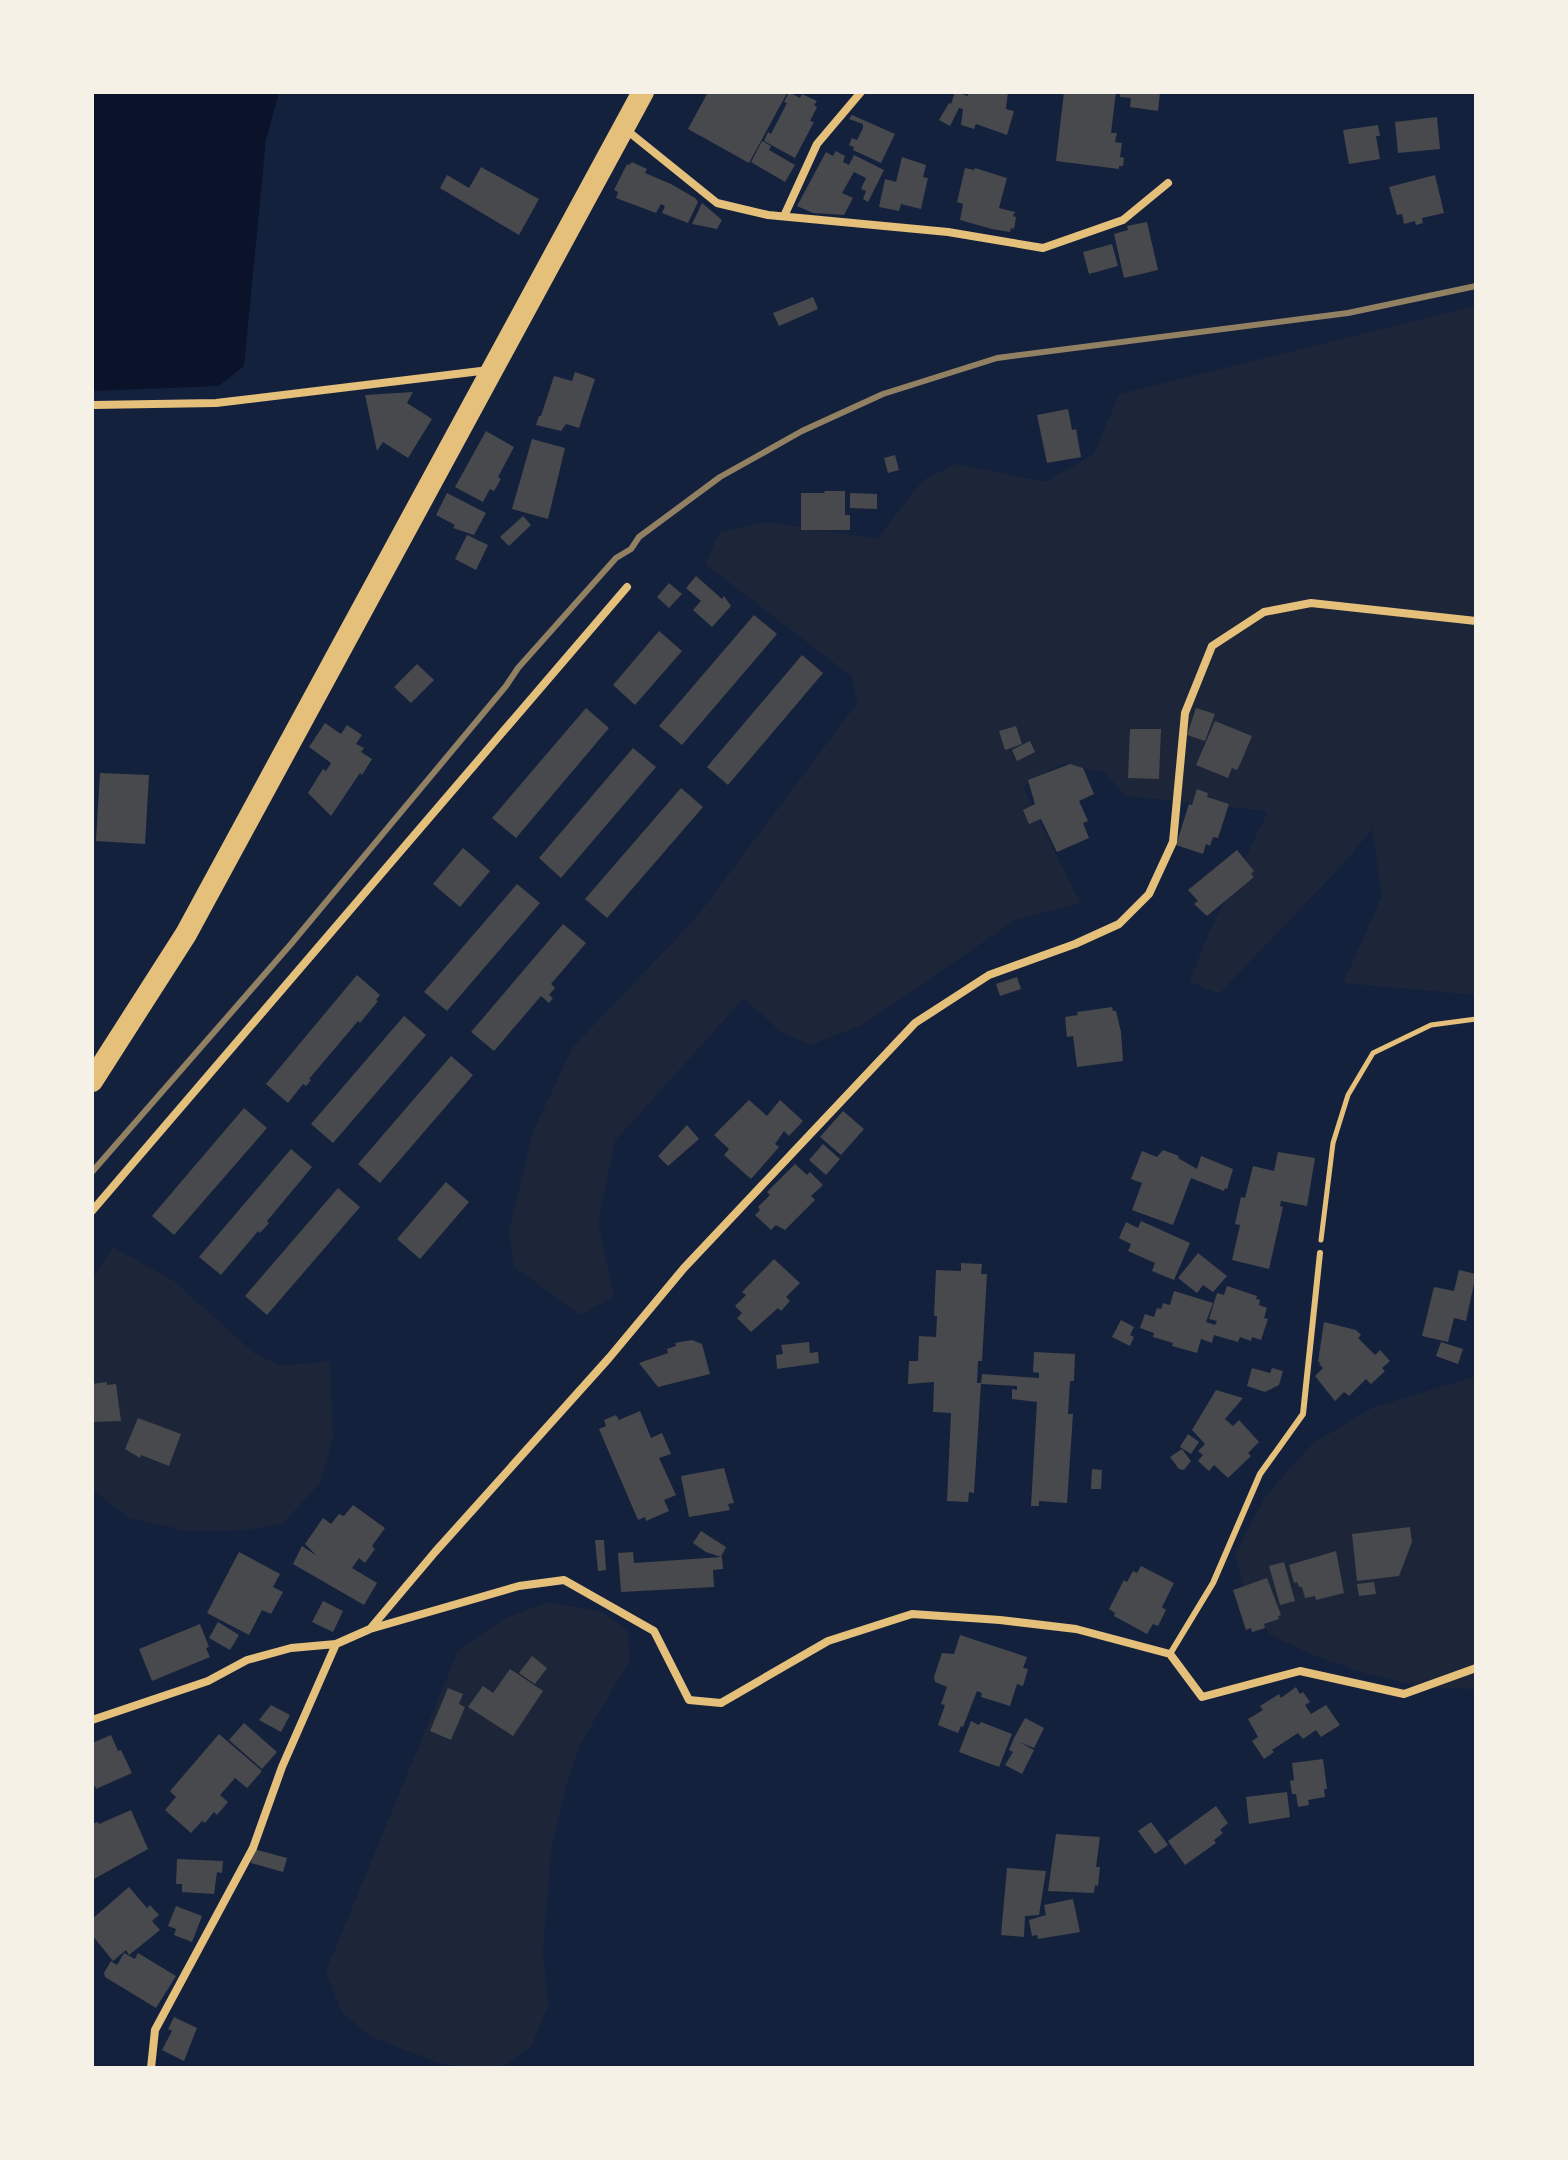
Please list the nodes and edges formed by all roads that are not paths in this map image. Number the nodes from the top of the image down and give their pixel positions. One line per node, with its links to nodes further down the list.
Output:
1 (643, 92): 3 (highway)
2 (861, 92): 5 (street)
3 (624, 128): 5 (street); 6 (highway)
4 (1168, 183): 5 (street)
5 (785, 214)
6 (492, 369): 7 (street); 10 (highway)
7 (92, 405)
8 (627, 587): 11 (street)
9 (1476, 621): 13 (street)
10 (92, 1081)
11 (92, 1211)
12 (1320, 1253): 15 (lane)
13 (370, 1629): 14 (street); 15 (street)
14 (336, 1644): 17 (street); 18 (street)
15 (1170, 1654): 16 (street)
16 (1476, 1668)
17 (92, 1720)
18 (151, 2068)

